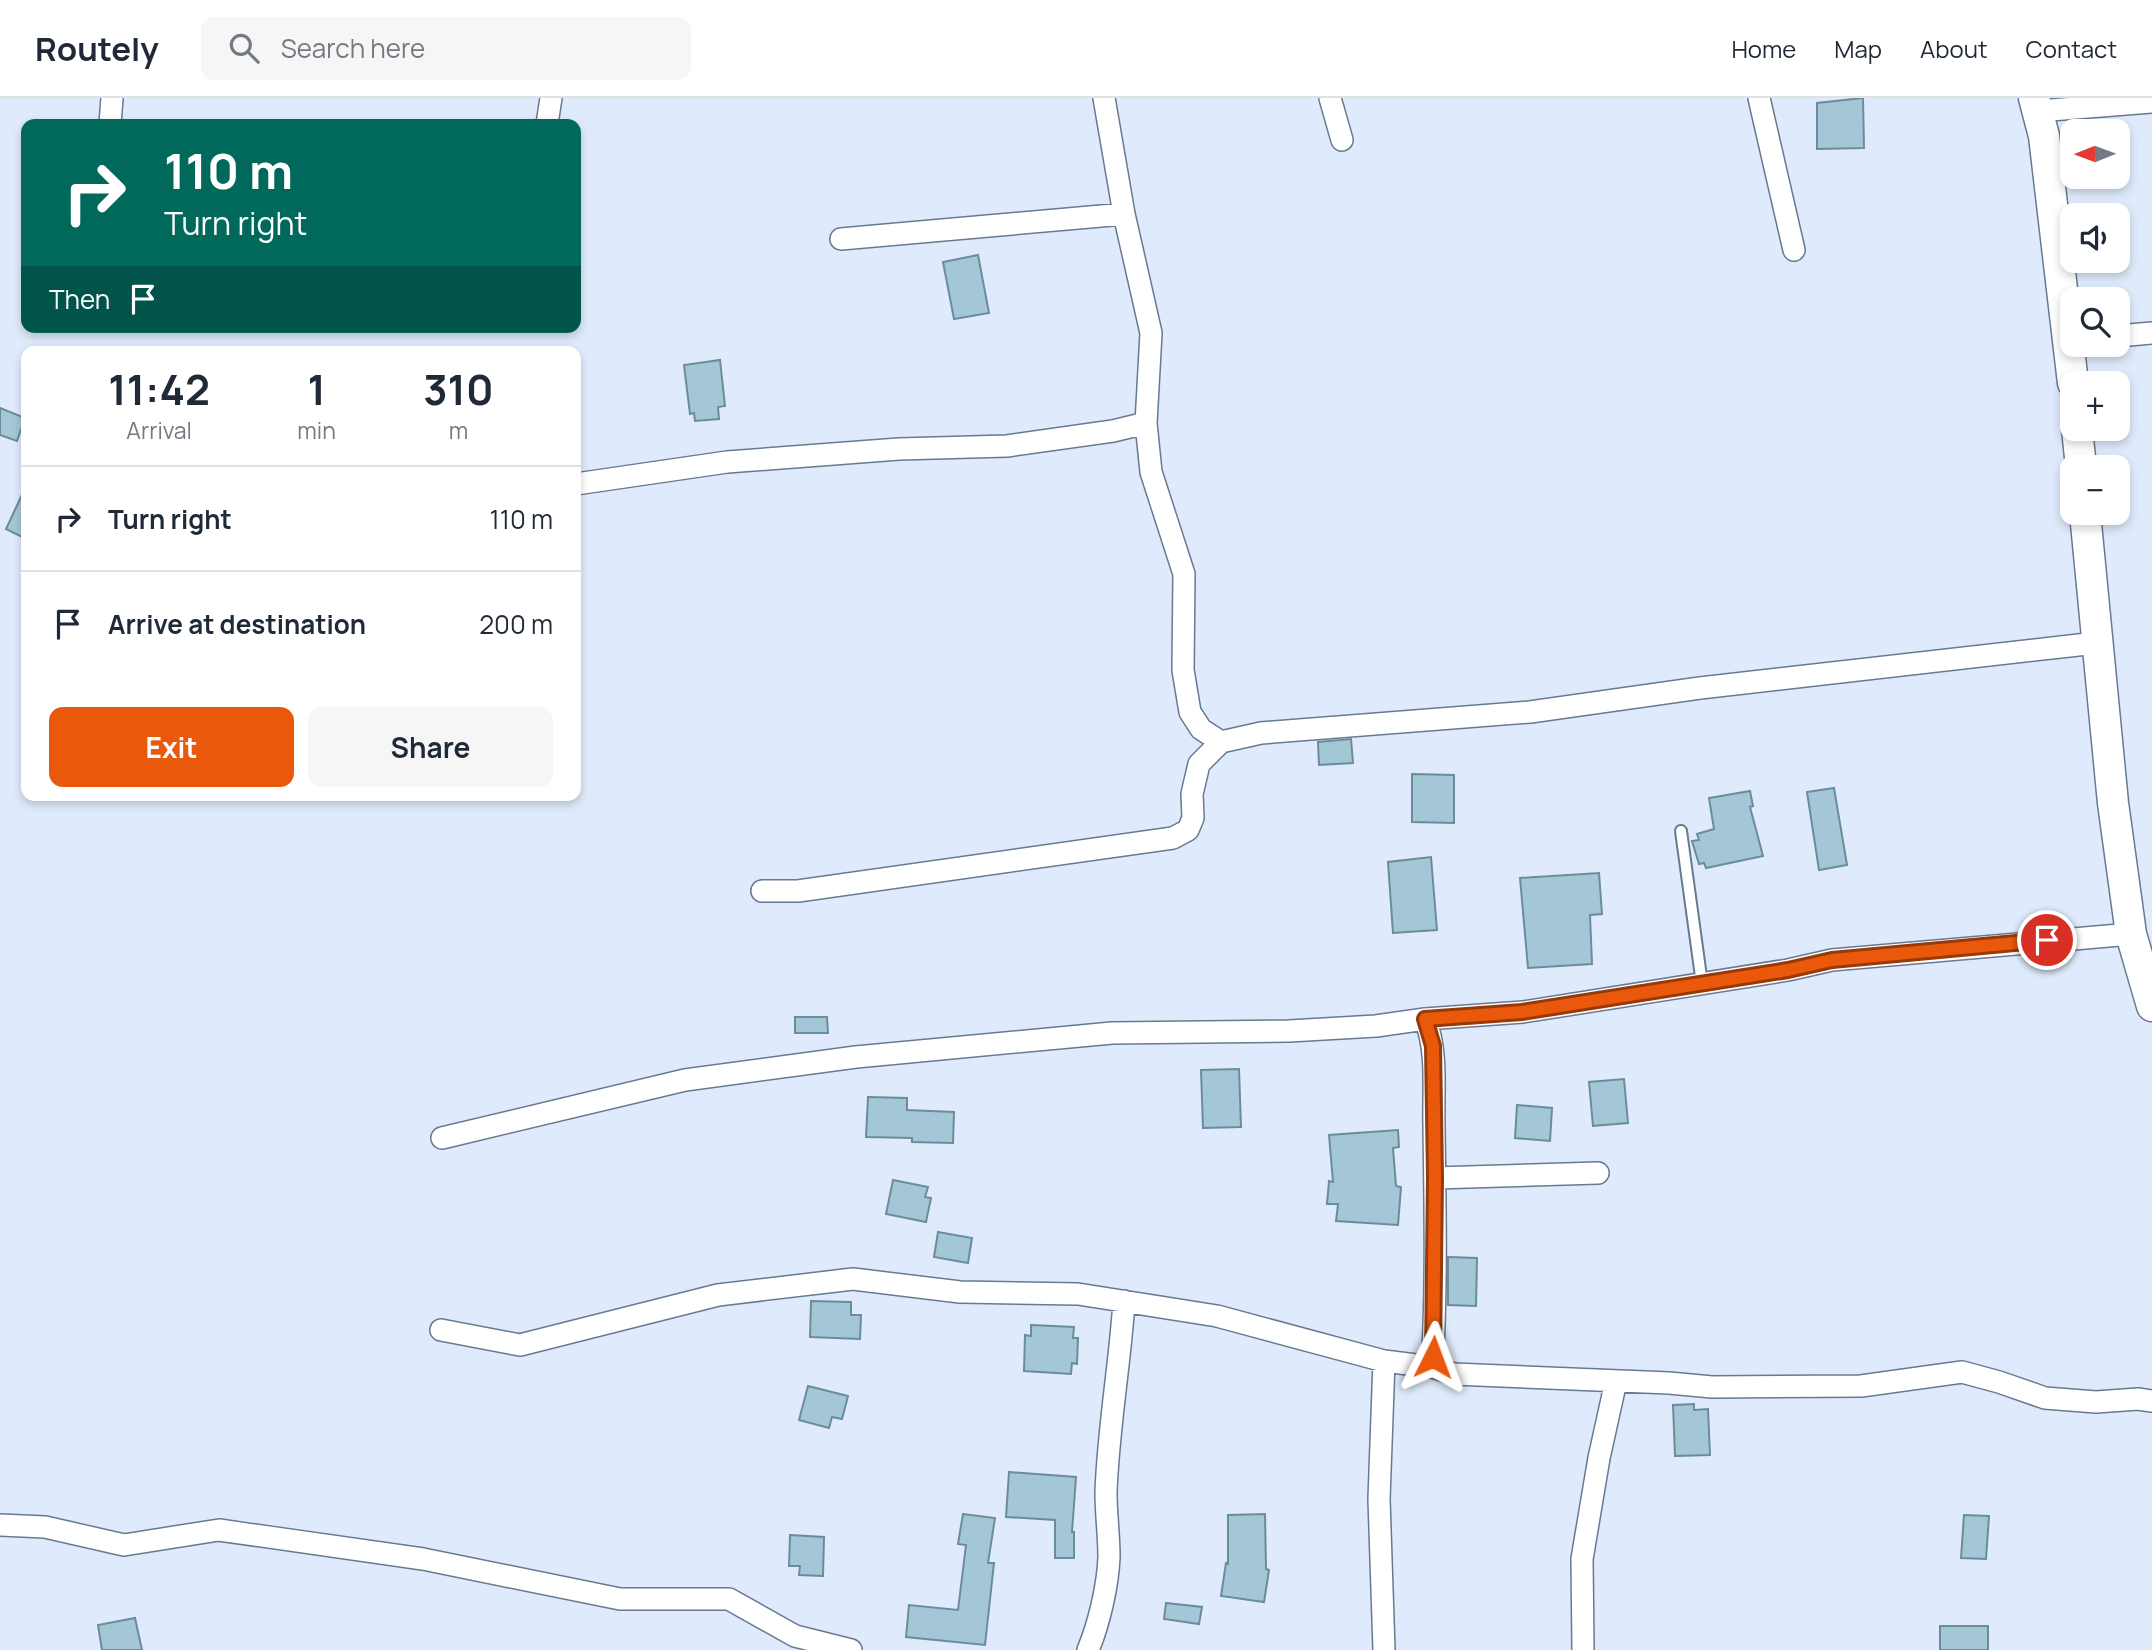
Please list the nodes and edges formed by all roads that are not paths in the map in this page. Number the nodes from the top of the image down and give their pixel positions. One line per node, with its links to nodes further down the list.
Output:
1 (113, 98): 8 (street)
2 (551, 98): 9 (street)
3 (1104, 98): 11 (street)
4 (1330, 98): 10 (street)
5 (1759, 98): 13 (street)
6 (2152, 102): 7 (street)
7 (2036, 105): 14 (main road)
8 (111, 119)
9 (548, 119)
10 (1342, 140)
11 (1124, 214): 12 (street); 17 (street)
12 (841, 239)
13 (1794, 250)
14 (2064, 287)
15 (2152, 333): 16 (street)
16 (2130, 335)
17 (1146, 423): 18 (street); 21 (street)
18 (581, 483)
19 (2086, 525): 20 (main road)
20 (2096, 643): 21 (street); 24 (main road)
21 (1220, 742): 23 (street)
22 (1681, 831): 25 (lane)
23 (762, 891)
24 (2131, 934): 25 (street); 26 (main road)
25 (1702, 984): 27 (street)
26 (2152, 1006)
27 (1425, 1019): 28 (street); 30 (street)
28 (442, 1138)
29 (1598, 1173): 30 (street)
30 (1435, 1178): 34 (street)
31 (1124, 1301): 32 (street); 33 (street); 39 (street)
32 (441, 1330)
33 (1384, 1361): 34 (street); 40 (street)
34 (1433, 1367): 35 (street)
35 (1616, 1381): 36 (street); 41 (street)
36 (2152, 1401)
37 (0, 1525): 38 (street)
38 (851, 1650)
39 (1088, 1650)
40 (1384, 1650)
41 (1583, 1650)

